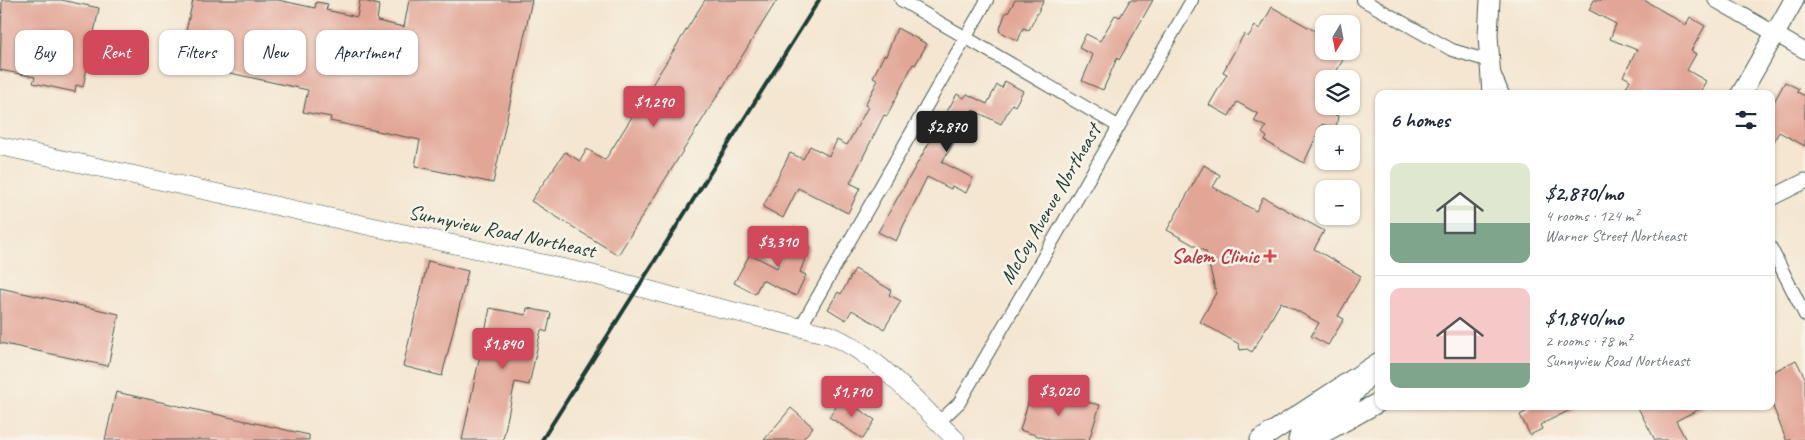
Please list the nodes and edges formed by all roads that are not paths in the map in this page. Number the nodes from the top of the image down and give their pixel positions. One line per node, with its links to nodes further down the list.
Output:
1 (901, 0): 9 (street)
2 (987, 0): 9 (street)
3 (1192, 0): 15 (street, McCoy Avenue Northeast)
4 (1363, 0): 11 (street)
5 (1490, 0): 11 (main road)
6 (1716, 0): 8 (street)
7 (1794, 0): 8 (main road)
8 (1775, 33): 10 (street); 14 (main road)
9 (965, 38): 15 (street); 21 (street)
10 (1805, 51)
11 (1490, 61): 12 (main road); 13 (street)
12 (1492, 90)
13 (1501, 90)
14 (1743, 90)
15 (1118, 126): 25 (street, McCoy Avenue Northeast)
16 (0, 146): 21 (main road, Sunnyview Road Northeast)
17 (1805, 181): 18 (street)
18 (1775, 196)
19 (1775, 256): 20 (street)
20 (1805, 315)
21 (801, 326): 25 (main road, Sunnyview Road Northeast)
22 (1375, 365): 26 (main road)
23 (1375, 367): 29 (main road)
24 (1375, 404): 30 (main road)
25 (938, 422): 27 (main road, Sunnyview Road Northeast)
26 (1282, 433): 28 (main road)
27 (956, 440)
28 (1260, 440)
29 (1298, 440)
30 (1311, 440)

